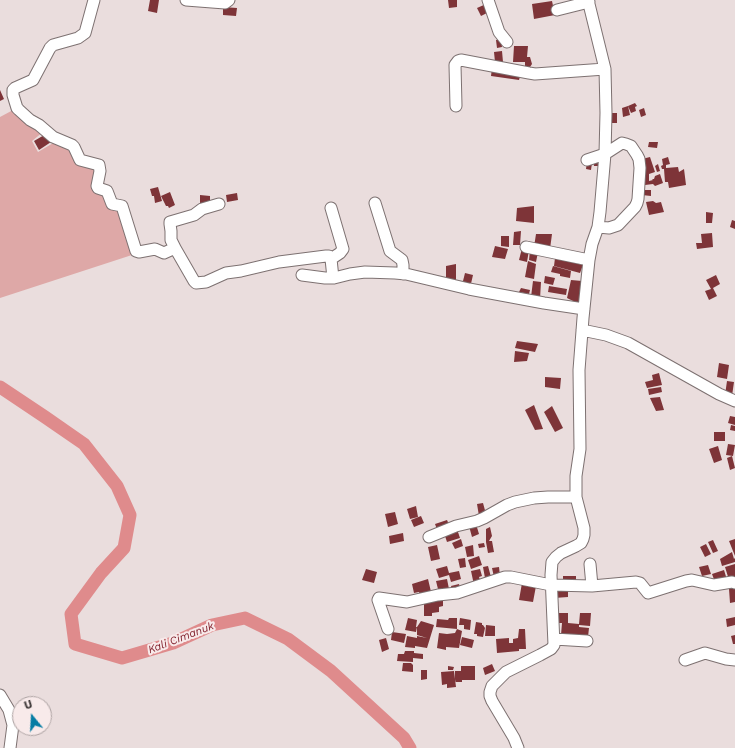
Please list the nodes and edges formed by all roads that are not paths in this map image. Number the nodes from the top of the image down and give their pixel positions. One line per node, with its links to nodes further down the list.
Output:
1 (94, 0): 17 (street)
2 (186, 0): 3 (street)
3 (229, 0)
4 (488, 0): 7 (street)
5 (589, 1): 6 (street); 8 (street)
6 (557, 10)
7 (507, 42)
8 (605, 69): 9 (street); 10 (street)
9 (456, 106)
10 (606, 154): 11 (street); 15 (street); 15 (street)
11 (587, 160)
12 (375, 203): 20 (street)
13 (219, 204): 17 (street)
14 (331, 208): 18 (street)
15 (598, 227): 19 (street)
16 (526, 247): 19 (street)
17 (175, 248): 18 (street)
18 (331, 259): 22 (street)
19 (589, 260): 23 (street)
20 (403, 274): 22 (street); 23 (street)
21 (302, 275): 22 (street)
22 (333, 278)
23 (584, 309): 24 (street)
24 (582, 330): 25 (street); 26 (street)
25 (735, 401)
26 (576, 497): 27 (street); 30 (street)
27 (429, 537)
28 (590, 564): 31 (street)
29 (735, 583): 31 (street)
30 (551, 585): 31 (street); 32 (street); 33 (street)
31 (592, 586)
32 (388, 629)
33 (554, 639): 34 (street); 39 (street)
34 (588, 641)
35 (685, 660): 36 (street)
36 (735, 660)
37 (0, 696): 38 (street)
38 (10, 748)
39 (518, 748)

